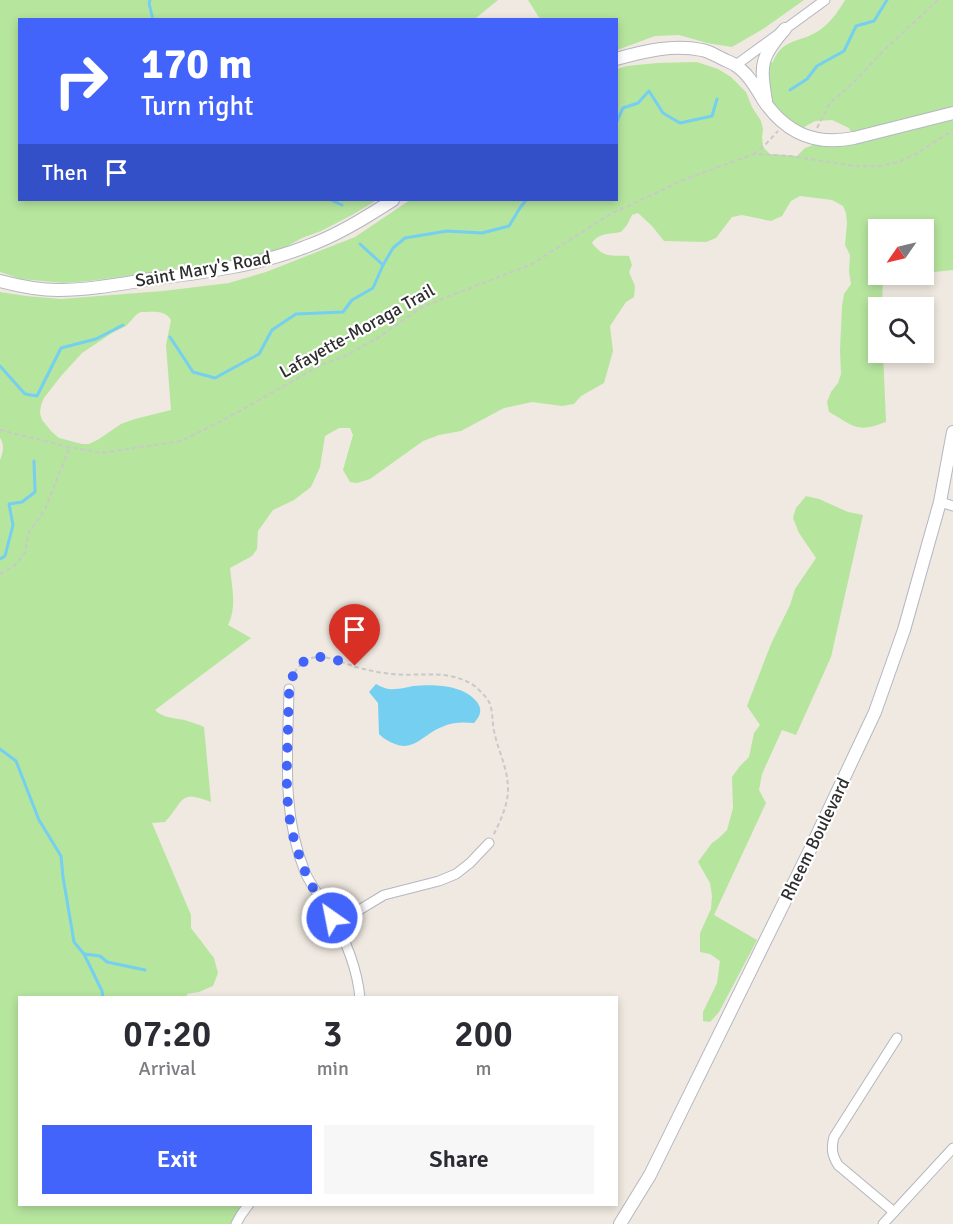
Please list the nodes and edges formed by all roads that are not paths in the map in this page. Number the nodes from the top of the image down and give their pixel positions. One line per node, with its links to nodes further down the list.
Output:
1 (825, 0): 2 (street)
2 (785, 29): 4 (street); 5 (street)
3 (618, 58): 4 (street)
4 (736, 65): 5 (street)
5 (767, 105): 6 (street)
6 (953, 113)
7 (391, 201): 8 (street, Saint Mary's Road)
8 (0, 281)
9 (953, 432): 10 (street, Rheem Boulevard)
10 (940, 502): 11 (street); 21 (street, Rheem Boulevard)
11 (953, 506)
12 (290, 689): 14 (street)
13 (489, 843): 14 (street)
14 (336, 924): 15 (street)
15 (360, 996)
16 (897, 1038): 19 (street)
17 (953, 1148): 19 (street)
18 (248, 1206): 20 (street)
19 (894, 1212): 22 (street)
20 (236, 1224)
21 (620, 1224)
22 (883, 1224)

